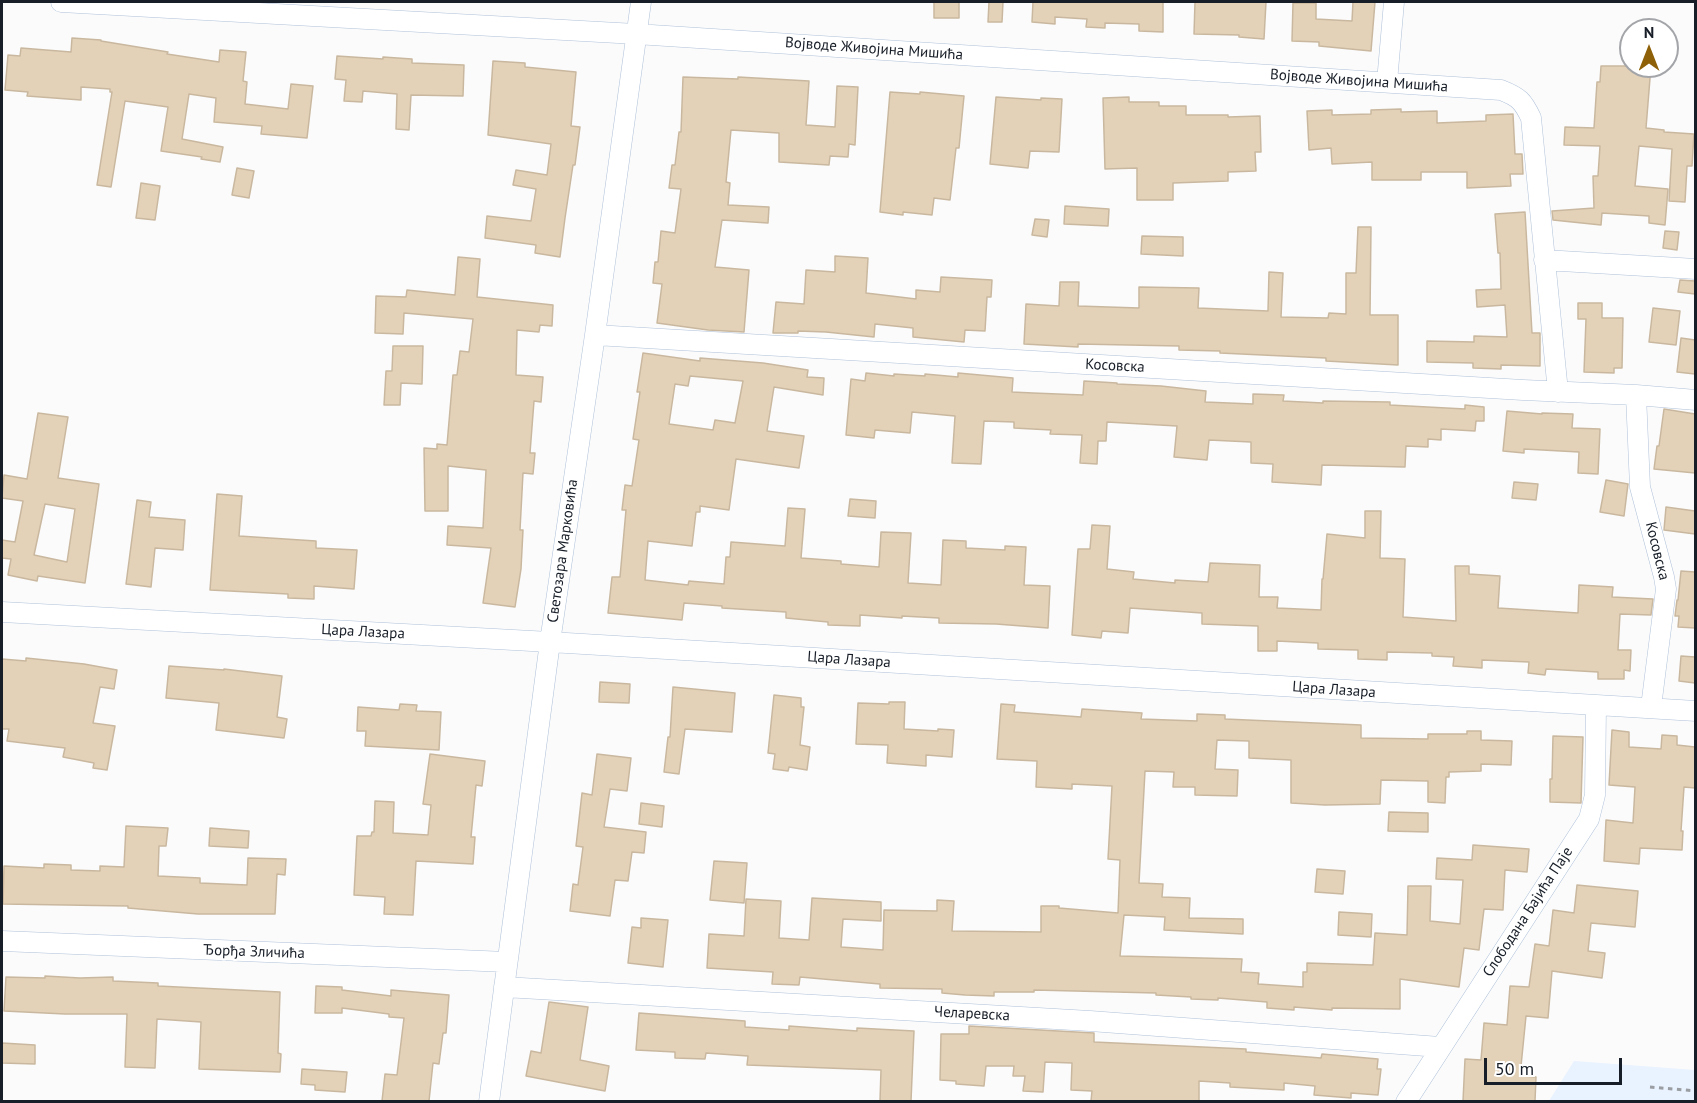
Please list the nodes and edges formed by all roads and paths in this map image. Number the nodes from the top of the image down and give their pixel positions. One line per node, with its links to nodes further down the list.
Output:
1 (61, 2): 4 (street, Војводе Живојина Мишића)
2 (641, 2): 4 (street, Светозара Марковића)
3 (1394, 2): 5 (street)
4 (636, 34): 5 (street, Војводе Живојина Мишића); 8 (street, Светозара Марковића)
5 (1387, 82): 6 (street, Војводе Живојина Мишића)
6 (1544, 260): 7 (street); 9 (street, Војводе Живојина Мишића)
7 (1695, 269)
8 (595, 335): 9 (street, Косовска); 13 (street, Светозара Марковића)
9 (1558, 392): 10 (street, Косовска)
10 (1636, 395): 11 (street, Косовска); 15 (street, Косовска)
11 (1695, 400)
12 (2, 612): 13 (street, Цара Лазара)
13 (550, 642): 14 (street, Цара Лазара); 18 (street, Светозара Марковића)
14 (1596, 706): 15 (street, Цара Лазара); 20 (street, Слободана Бајића Паје)
15 (1651, 707): 16 (street, Цара Лазара)
16 (1695, 711)
17 (2, 941): 18 (street, Ђорђа Зличића)
18 (507, 962): 19 (street, Светозара Марковића)
19 (504, 987): 20 (street, Челаревска); 23 (street, Светозара Марковића)
20 (1440, 1047): 24 (street, Слободана Бајића Паје)
21 (1650, 1086): 22 (path)
22 (1695, 1091)
23 (489, 1101)
24 (1406, 1101)

